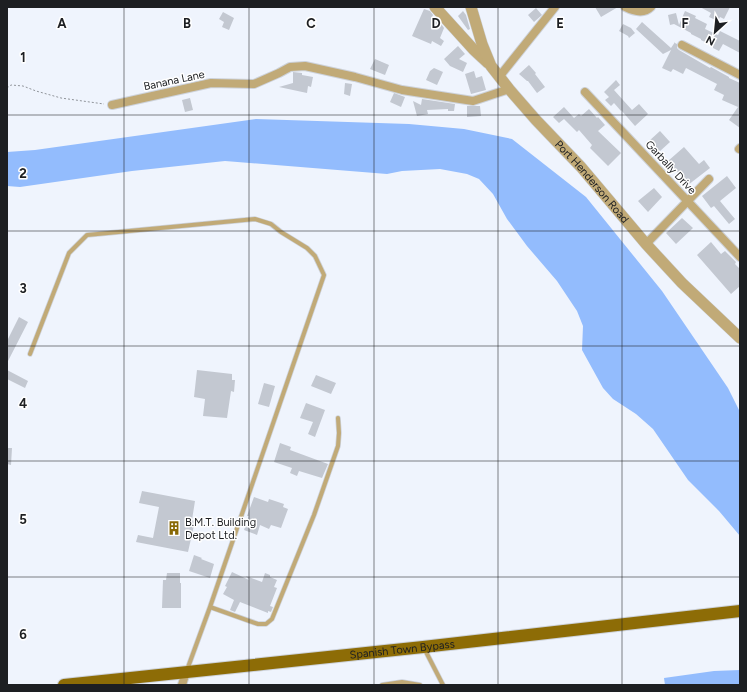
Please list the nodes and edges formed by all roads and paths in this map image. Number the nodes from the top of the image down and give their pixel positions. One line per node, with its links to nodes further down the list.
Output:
1 (435, 7): 7 (street)
2 (471, 7): 7 (street, Port Henderson Road)
3 (555, 7): 9 (street)
4 (625, 7): 5 (street)
5 (651, 7)
6 (682, 45): 8 (street)
7 (491, 66): 9 (street, Port Henderson Road)
8 (740, 75)
9 (499, 77): 11 (street, Port Henderson Road)
10 (7, 88): 13 (path)
11 (509, 88): 13 (street, Banana Lane); 16 (street, Port Henderson Road)
12 (585, 92): 15 (street, Garbally Drive)
13 (112, 105)
14 (709, 179): 15 (street)
15 (688, 201): 16 (street); 17 (street, Garbally Drive)
16 (646, 244): 18 (street, Port Henderson Road)
17 (740, 257)
18 (740, 338)
19 (30, 354): 21 (lane)
20 (338, 418): 21 (lane)
21 (210, 607): 24 (lane)
22 (740, 611): 23 (main road, Spanish Town Bypass)
23 (423, 647): 24 (main road, Spanish Town Bypass); 29 (lane)
24 (186, 672): 25 (main road, Spanish Town Bypass); 26 (street)
25 (64, 685)
26 (182, 685)
27 (382, 685): 28 (lane)
28 (420, 685)
29 (443, 685)

